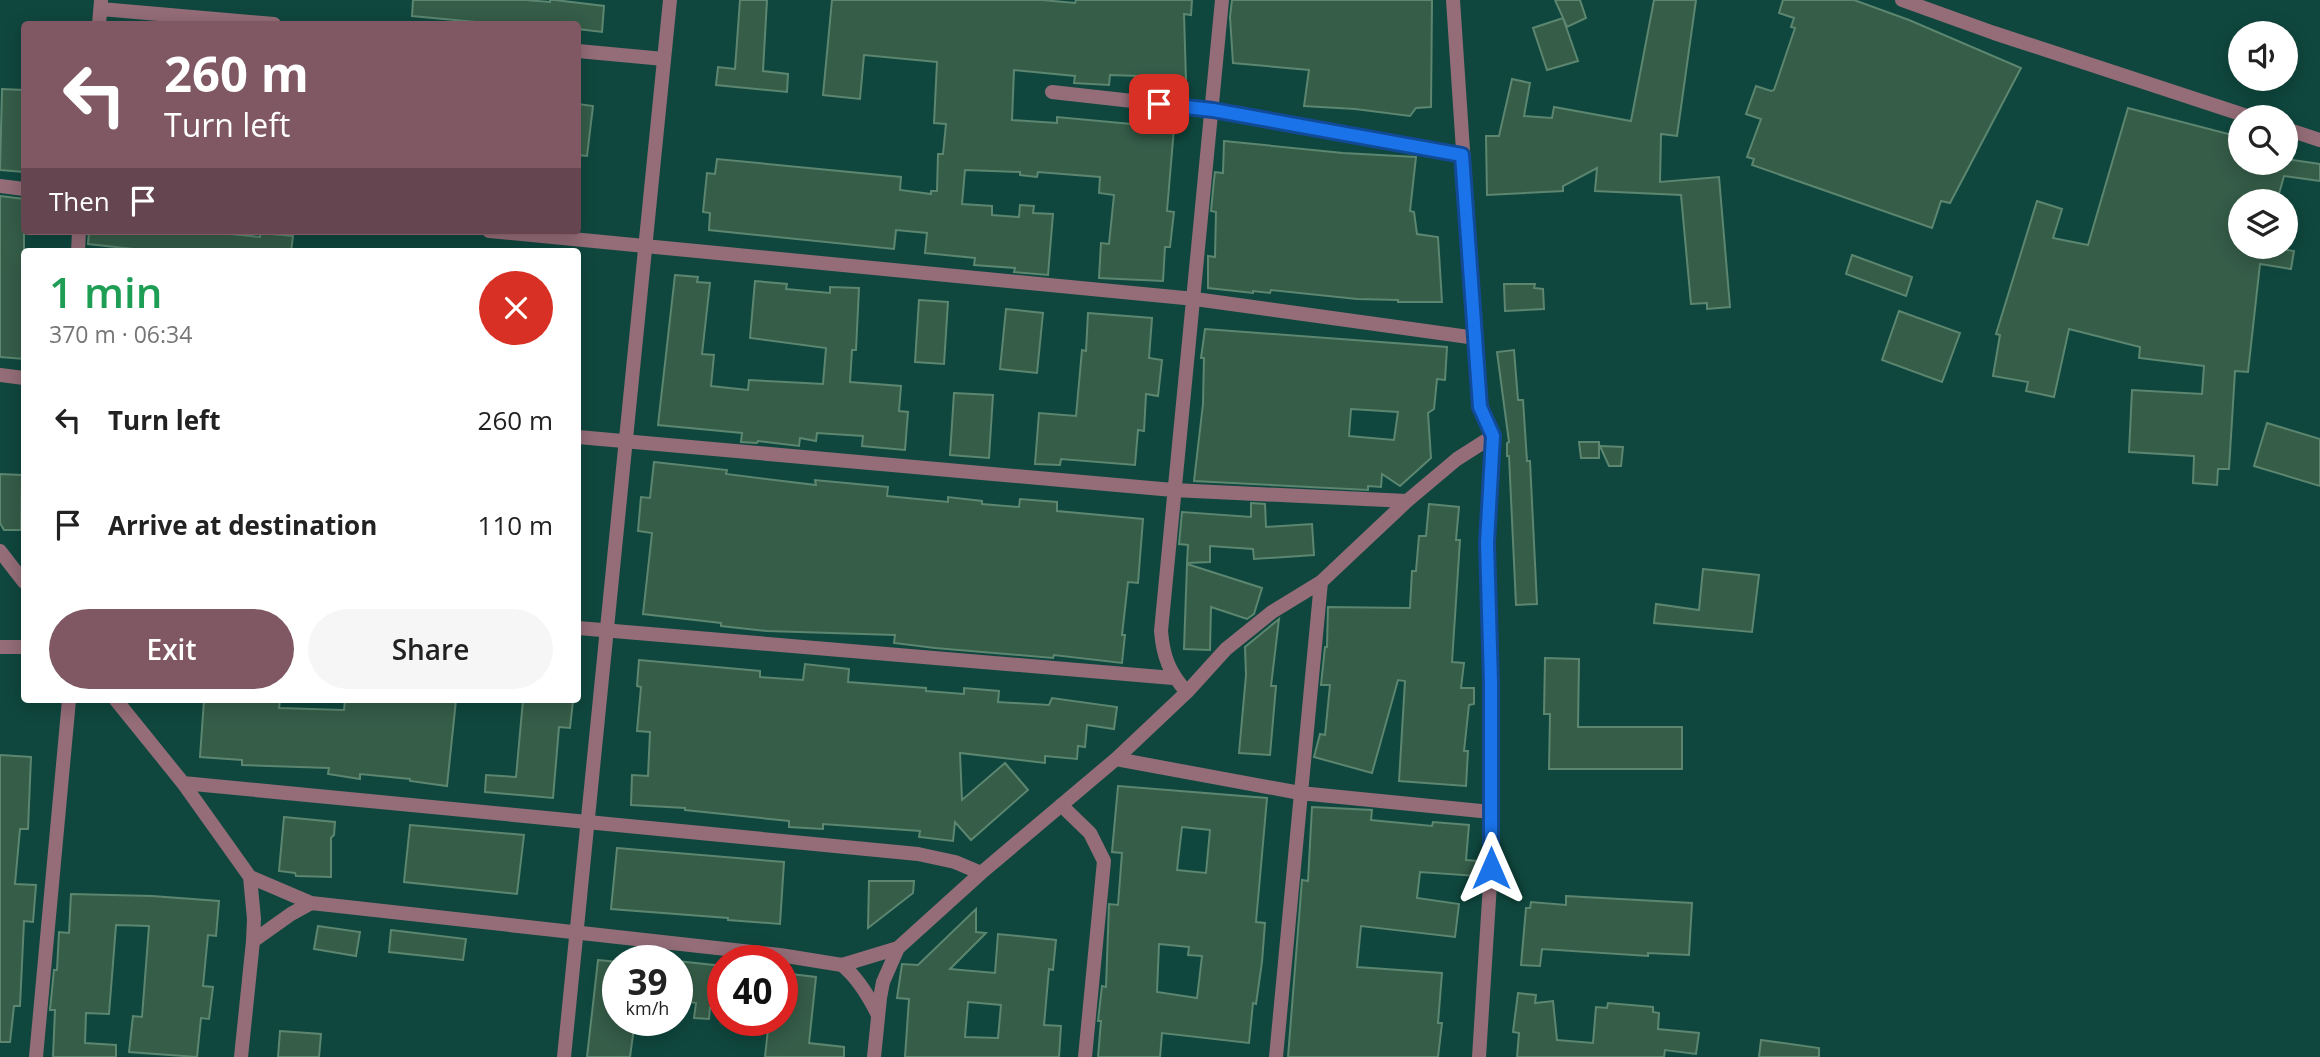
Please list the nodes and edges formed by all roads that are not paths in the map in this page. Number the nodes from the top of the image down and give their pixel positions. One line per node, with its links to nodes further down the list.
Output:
1 (670, 0): 8 (street)
2 (1222, 0): 10 (street)
3 (1453, 0): 14 (street)
4 (1902, 0): 11 (street)
5 (101, 5): 6 (street)
6 (247, 21)
7 (581, 51): 8 (street)
8 (664, 59): 18 (street)
9 (1052, 92): 10 (street)
10 (1213, 110): 14 (street); 19 (street)
11 (2228, 110)
12 (2298, 133): 13 (street)
13 (2320, 140)
14 (1462, 155): 20 (street)
15 (0, 186): 16 (street)
16 (21, 188)
17 (534, 235): 18 (street)
18 (645, 245): 19 (street); 25 (street)
19 (1195, 299): 20 (street); 26 (street)
20 (1476, 338): 23 (street)
21 (0, 374): 22 (street)
22 (21, 378)
23 (1493, 436): 27 (street); 43 (street)
24 (581, 438): 25 (street)
25 (625, 442): 26 (street); 32 (street)
26 (1173, 490): 27 (street); 35 (street)
27 (1407, 501): 30 (street)
28 (0, 551): 29 (street)
29 (21, 578)
30 (1321, 582): 36 (street); 41 (street)
31 (581, 628): 32 (street)
32 (608, 630): 35 (street); 44 (street)
33 (0, 647): 34 (street)
34 (21, 647)
35 (1173, 678): 36 (street)
36 (1187, 692): 39 (street)
37 (69, 703): 53 (street)
38 (118, 703): 40 (street)
39 (1116, 759): 41 (street); 42 (street)
40 (183, 783): 44 (street); 46 (street)
41 (1300, 793): 43 (street); 58 (street)
42 (1061, 805): 45 (street); 57 (street)
43 (1491, 812): 59 (street)
44 (587, 822): 45 (street); 48 (street)
45 (981, 873): 50 (street)
46 (250, 877): 47 (street); 49 (street)
47 (311, 903): 48 (street); 49 (street)
48 (576, 934): 51 (street); 55 (street)
49 (253, 941): 54 (street)
50 (898, 948): 51 (street); 52 (street)
51 (842, 965): 52 (street)
52 (877, 1013): 56 (street)
53 (36, 1057)
54 (241, 1057)
55 (564, 1057)
56 (874, 1057)
57 (1084, 1057)
58 (1276, 1057)
59 (1479, 1057)

